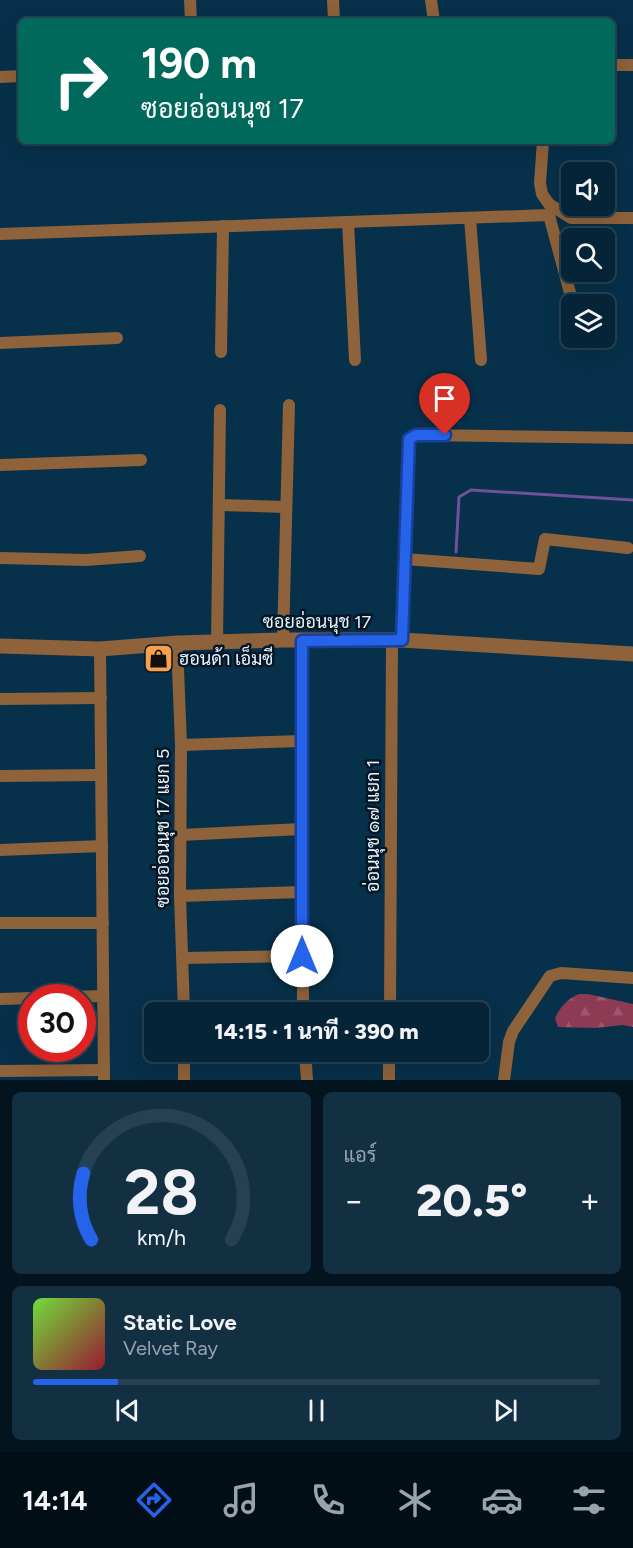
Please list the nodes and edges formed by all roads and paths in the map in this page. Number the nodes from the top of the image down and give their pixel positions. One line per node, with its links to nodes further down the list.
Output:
1 (190, 0): 4 (street)
2 (333, 0): 5 (street)
3 (431, 0): 6 (street)
4 (191, 18)
5 (334, 18)
6 (434, 18)
7 (615, 65): 8 (street)
8 (633, 65)
9 (18, 76): 10 (street)
10 (0, 77)
11 (543, 144): 13 (street)
12 (470, 218): 14 (street); 17 (street); 22 (street)
13 (633, 218)
14 (348, 222): 15 (street); 21 (street)
15 (222, 226): 16 (street); 20 (street)
16 (0, 234)
17 (570, 294)
18 (117, 338): 19 (street)
19 (0, 343)
20 (221, 352)
21 (355, 360)
22 (481, 360)
23 (289, 405): 29 (street)
24 (220, 410): 28 (street)
25 (633, 438): 33 (street, อ่อนนุช ๑๗ แยก 1)
26 (141, 460): 27 (street)
27 (0, 465)
28 (219, 505): 29 (street); 38 (street)
29 (285, 507): 34 (street)
30 (628, 548): 33 (street)
31 (140, 556): 32 (street)
32 (0, 558)
33 (404, 559): 35 (street, อ่อนนุช ๑๗ แยก 1)
34 (283, 640): 36 (street, ซอยอ่อนนุช 17); 38 (street, ซอยอ่อนนุช 17)
35 (397, 640): 36 (street, ซอยอ่อนนุช 17); 41 (street, ซอยอ่อนนุช 17); 65 (street, อ่อนนุช ๑๗ แยก 1)
36 (302, 641): 44 (street)
37 (177, 643): 38 (street, ซอยอ่อนนุช 17); 40 (street, ซอยอ่อนนุช 17); 45 (street, ซอยอ่อนนุช 17 แยก 5)
38 (217, 643)
39 (0, 646): 40 (street, ซอยอ่อนนุช 17)
40 (100, 648): 42 (street)
41 (633, 654)
42 (101, 698): 43 (street); 46 (street)
43 (0, 699)
44 (301, 741): 45 (street); 48 (street)
45 (181, 745): 49 (street, ซอยอ่อนนุช 17 แยก 5)
46 (101, 775): 47 (street); 50 (street)
47 (0, 776)
48 (302, 829): 49 (street); 52 (street)
49 (180, 835): 53 (street, ซอยอ่อนนุช 17 แยก 5)
50 (102, 846): 51 (street); 55 (street)
51 (0, 850)
52 (302, 892): 53 (street); 56 (street)
53 (180, 896): 57 (street, ซอยอ่อนนุช 17 แยก 5)
54 (0, 923): 55 (street)
55 (103, 923): 60 (street)
56 (302, 956): 57 (street); 64 (street)
57 (183, 958): 63 (street, ซอยอ่อนนุช 17 แยก 5)
58 (633, 978): 75 (street)
59 (96, 996): 60 (street)
60 (103, 996): 70 (street)
61 (18, 998): 62 (street)
62 (0, 999)
63 (184, 1002)
64 (303, 1002)
65 (390, 1002)
66 (184, 1062): 71 (street)
67 (306, 1062): 73 (street)
68 (389, 1062): 74 (street)
69 (0, 1071): 70 (street)
70 (104, 1075)
71 (183, 1080): 72 (street)
72 (193, 1080)
73 (307, 1080)
74 (390, 1080)
75 (504, 1080)

